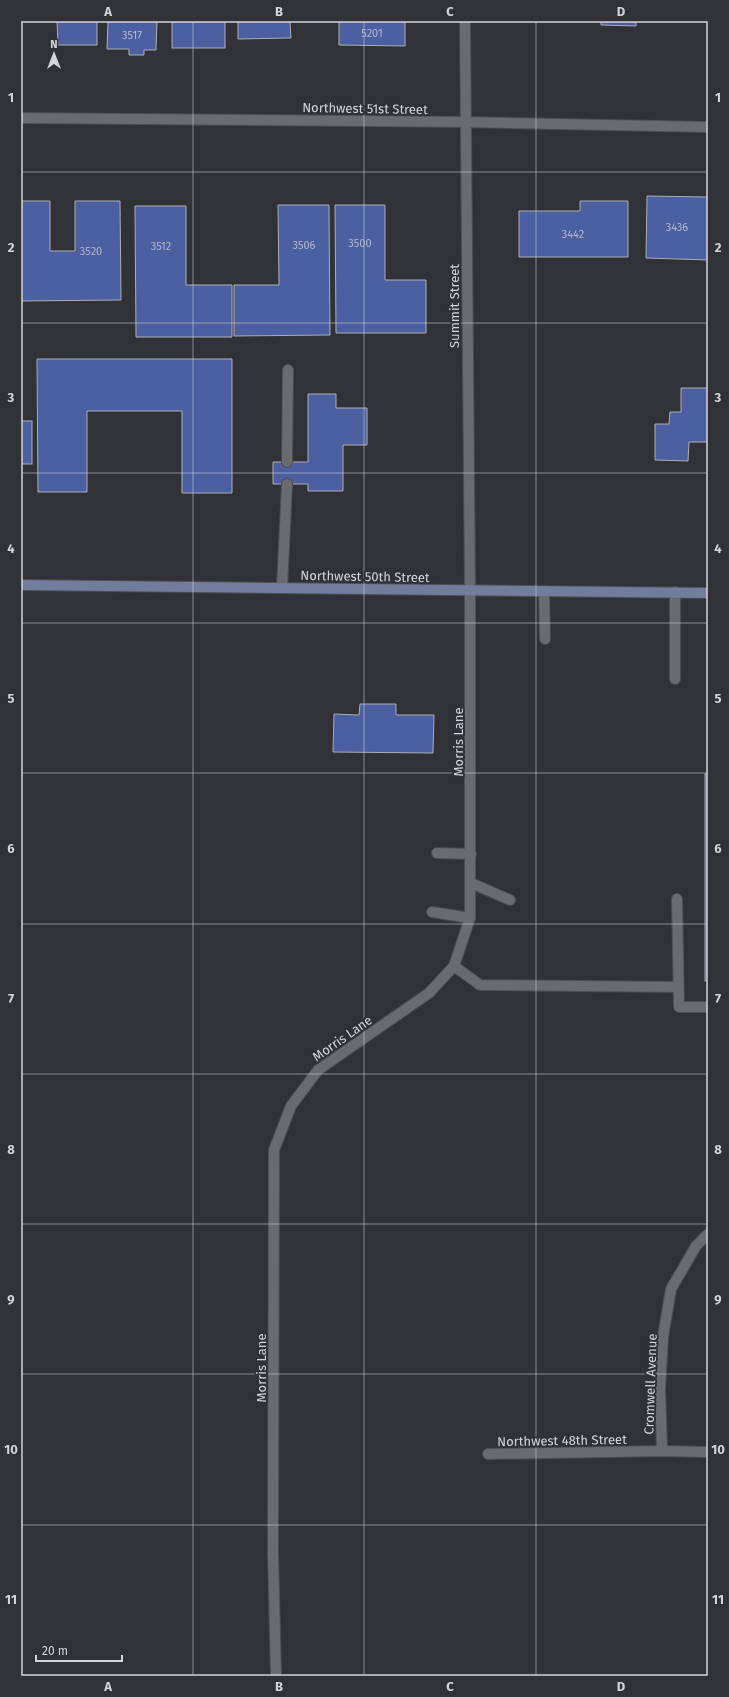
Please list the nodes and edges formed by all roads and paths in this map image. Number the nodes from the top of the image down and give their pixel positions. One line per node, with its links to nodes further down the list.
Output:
1 (465, 21): 3 (street, Summit Street)
2 (21, 118): 3 (street, Northwest 51st Street)
3 (465, 122): 4 (street, Northwest 51st Street); 10 (street, Summit Street)
4 (708, 127)
5 (288, 370): 6 (street)
6 (287, 462)
7 (287, 484): 9 (street)
8 (21, 585): 9 (main road, Northwest 50th Street)
9 (282, 588): 10 (main road, Northwest 50th Street)
10 (470, 590): 11 (main road, Northwest 50th Street); 17 (street, Morris Lane)
11 (544, 591): 12 (main road, Northwest 50th Street); 14 (street)
12 (675, 592): 13 (main road, Northwest 50th Street); 15 (street)
13 (708, 593)
14 (545, 639)
15 (675, 679)
16 (437, 853): 17 (street)
17 (471, 854): 18 (street, Morris Lane)
18 (471, 882): 20 (street); 22 (street, Morris Lane)
19 (677, 899): 24 (street)
20 (510, 900)
21 (432, 912): 22 (street)
22 (470, 918): 23 (street, Morris Lane)
23 (454, 966): 24 (street); 30 (street, Morris Lane)
24 (678, 988): 25 (street)
25 (708, 1007)
26 (708, 1234): 27 (street, Cromwell Avenue)
27 (662, 1451): 28 (street, Northwest 48th Street); 29 (street, Northwest 48th Street)
28 (708, 1452)
29 (488, 1454)
30 (276, 1676)

